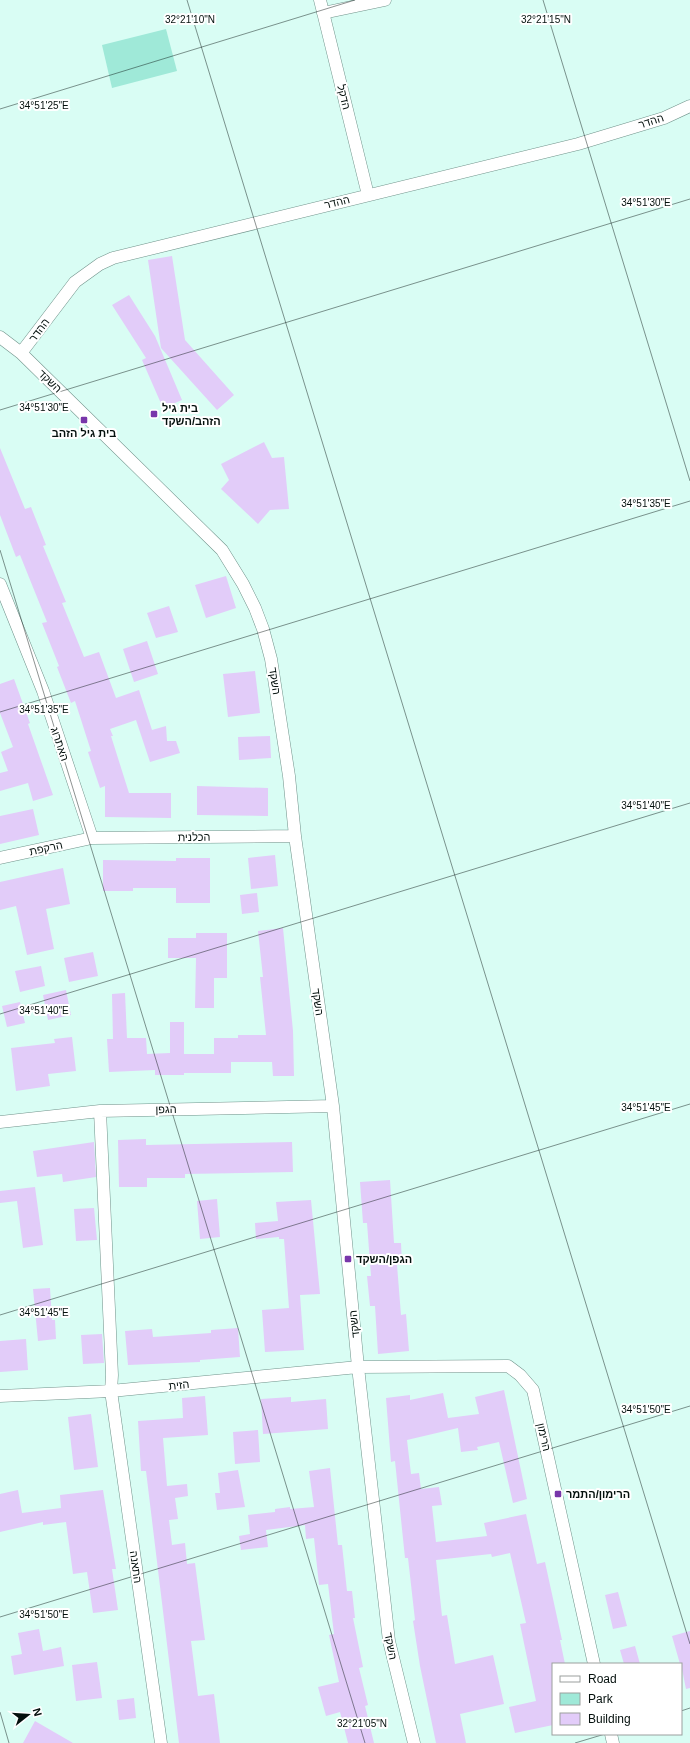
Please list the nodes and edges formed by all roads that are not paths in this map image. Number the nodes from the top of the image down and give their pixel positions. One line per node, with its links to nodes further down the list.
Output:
1 (320, 0): 3 (street, הדקל)
2 (385, 0): 3 (street)
3 (323, 13): 5 (street, הדקל)
4 (690, 106): 5 (street, ההדר)
5 (368, 195): 7 (street, ההדר)
6 (0, 337): 7 (street, השקד)
7 (21, 354): 9 (street, השקד)
8 (1, 587): 10 (street, האתרוג)
9 (295, 836): 10 (street, הכלנית); 12 (street, השקד)
10 (92, 838): 11 (street, הרקפת)
11 (0, 858)
12 (333, 1106): 13 (street, הגפן); 15 (street, השקד)
13 (100, 1111): 14 (street, הגפן); 16 (street, התאנה)
14 (0, 1122)
15 (358, 1367): 16 (street, הזית); 18 (street, הרימון); 20 (street, השקד)
16 (111, 1391): 17 (street, הזית); 19 (street, התאנה)
17 (0, 1396)
18 (594, 1663)
19 (161, 1743)
20 (414, 1743)

